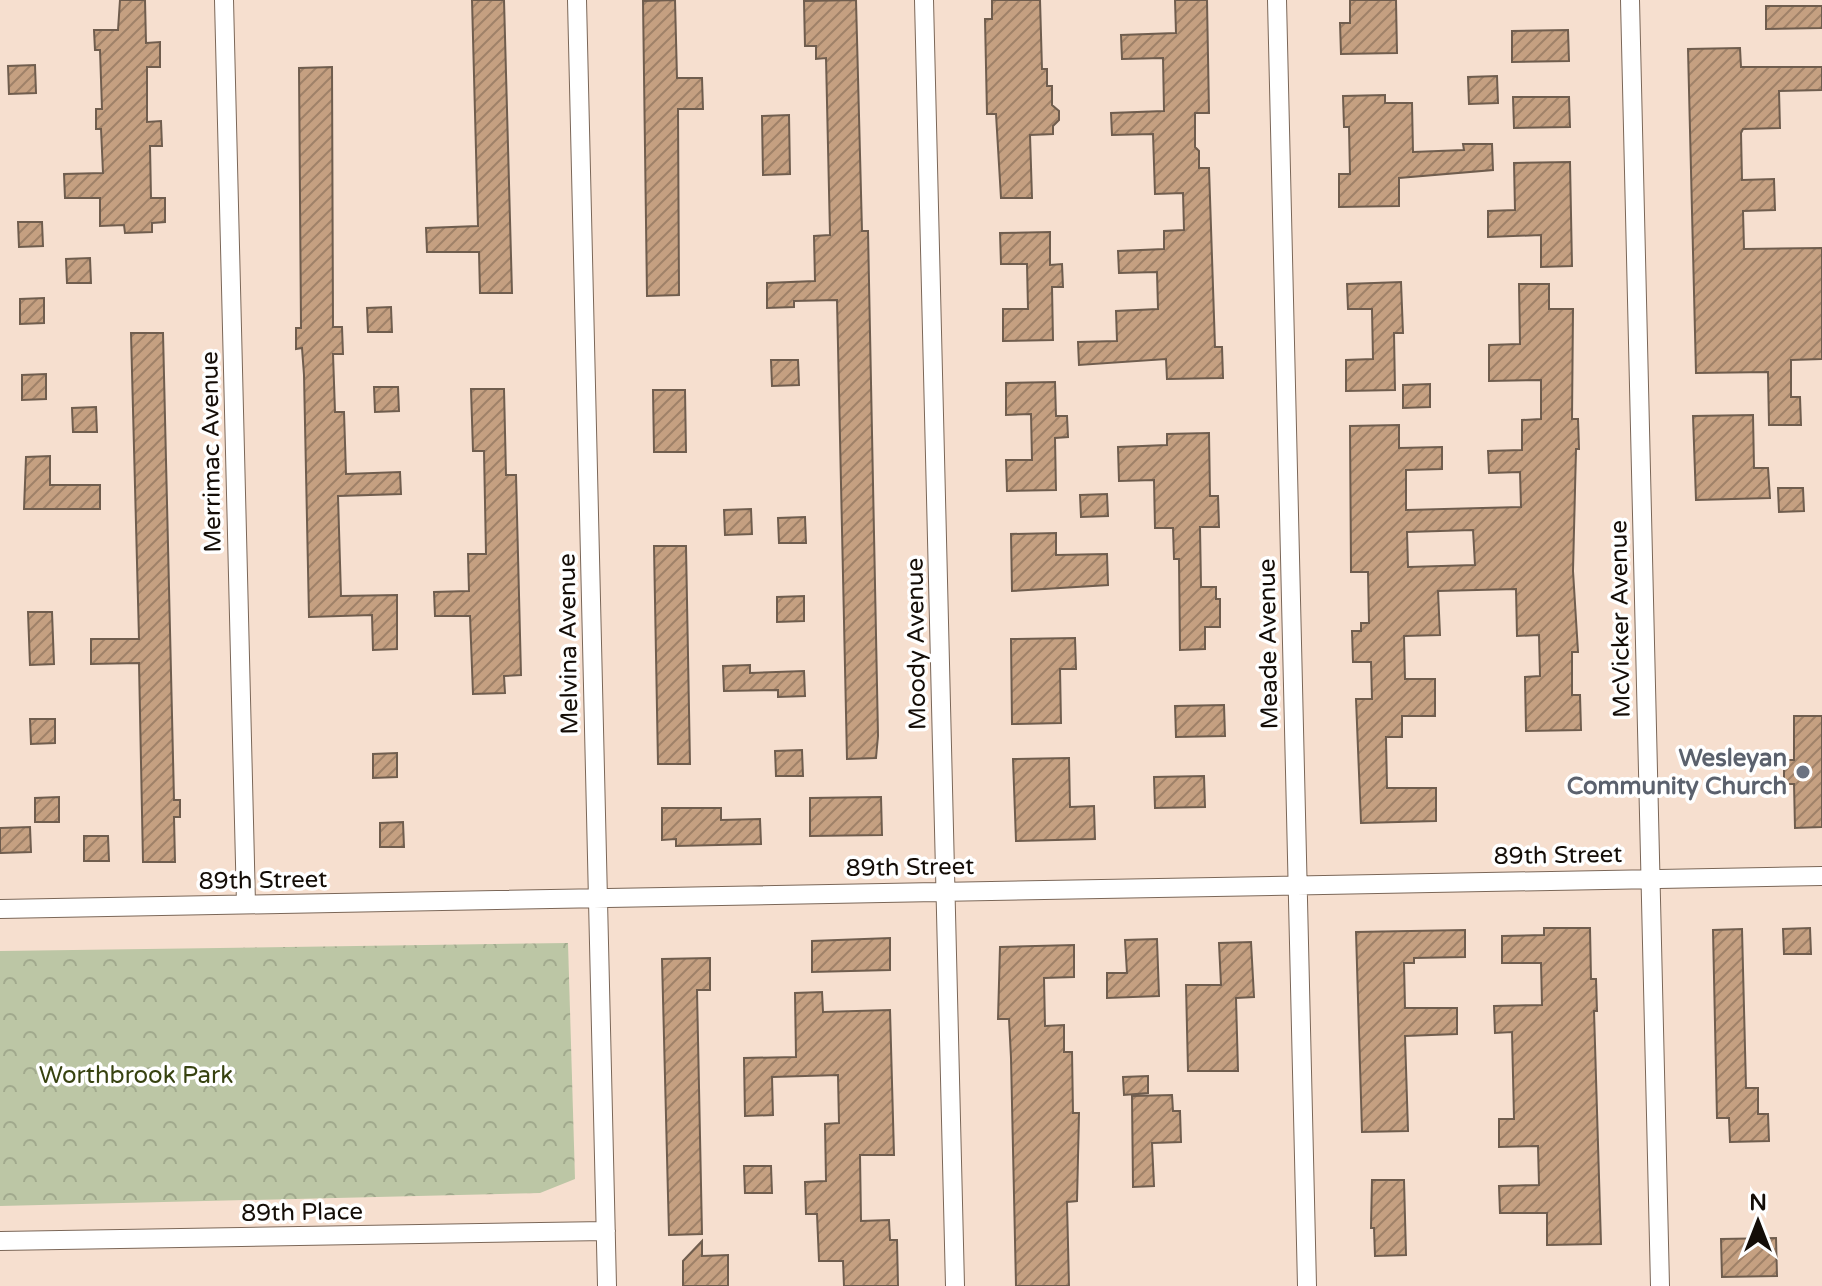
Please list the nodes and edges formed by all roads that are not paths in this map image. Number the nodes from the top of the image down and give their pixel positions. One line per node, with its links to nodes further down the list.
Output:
1 (224, 0): 11 (street, Merrimac Avenue)
2 (577, 0): 10 (street, Melvina Avenue)
3 (924, 0): 9 (street, Moody Avenue)
4 (1277, 0): 8 (street, Meade Avenue)
5 (1630, 0): 7 (street, McVicker Avenue)
6 (1822, 876): 7 (street, 89th Street)
7 (1649, 877): 8 (street, 89th Street); 18 (street, McVicker Avenue)
8 (1297, 884): 9 (street, 89th Street); 17 (street, Meade Avenue)
9 (946, 890): 10 (street, 89th Street); 16 (street, Moody Avenue)
10 (598, 899): 11 (street, 89th Street); 13 (street, Melvina Avenue)
11 (246, 904): 12 (street, 89th Street)
12 (0, 909)
13 (606, 1231): 14 (street, 89th Place); 15 (street, Melvina Avenue)
14 (0, 1241)
15 (607, 1286)
16 (955, 1286)
17 (1307, 1286)
18 (1660, 1286)

